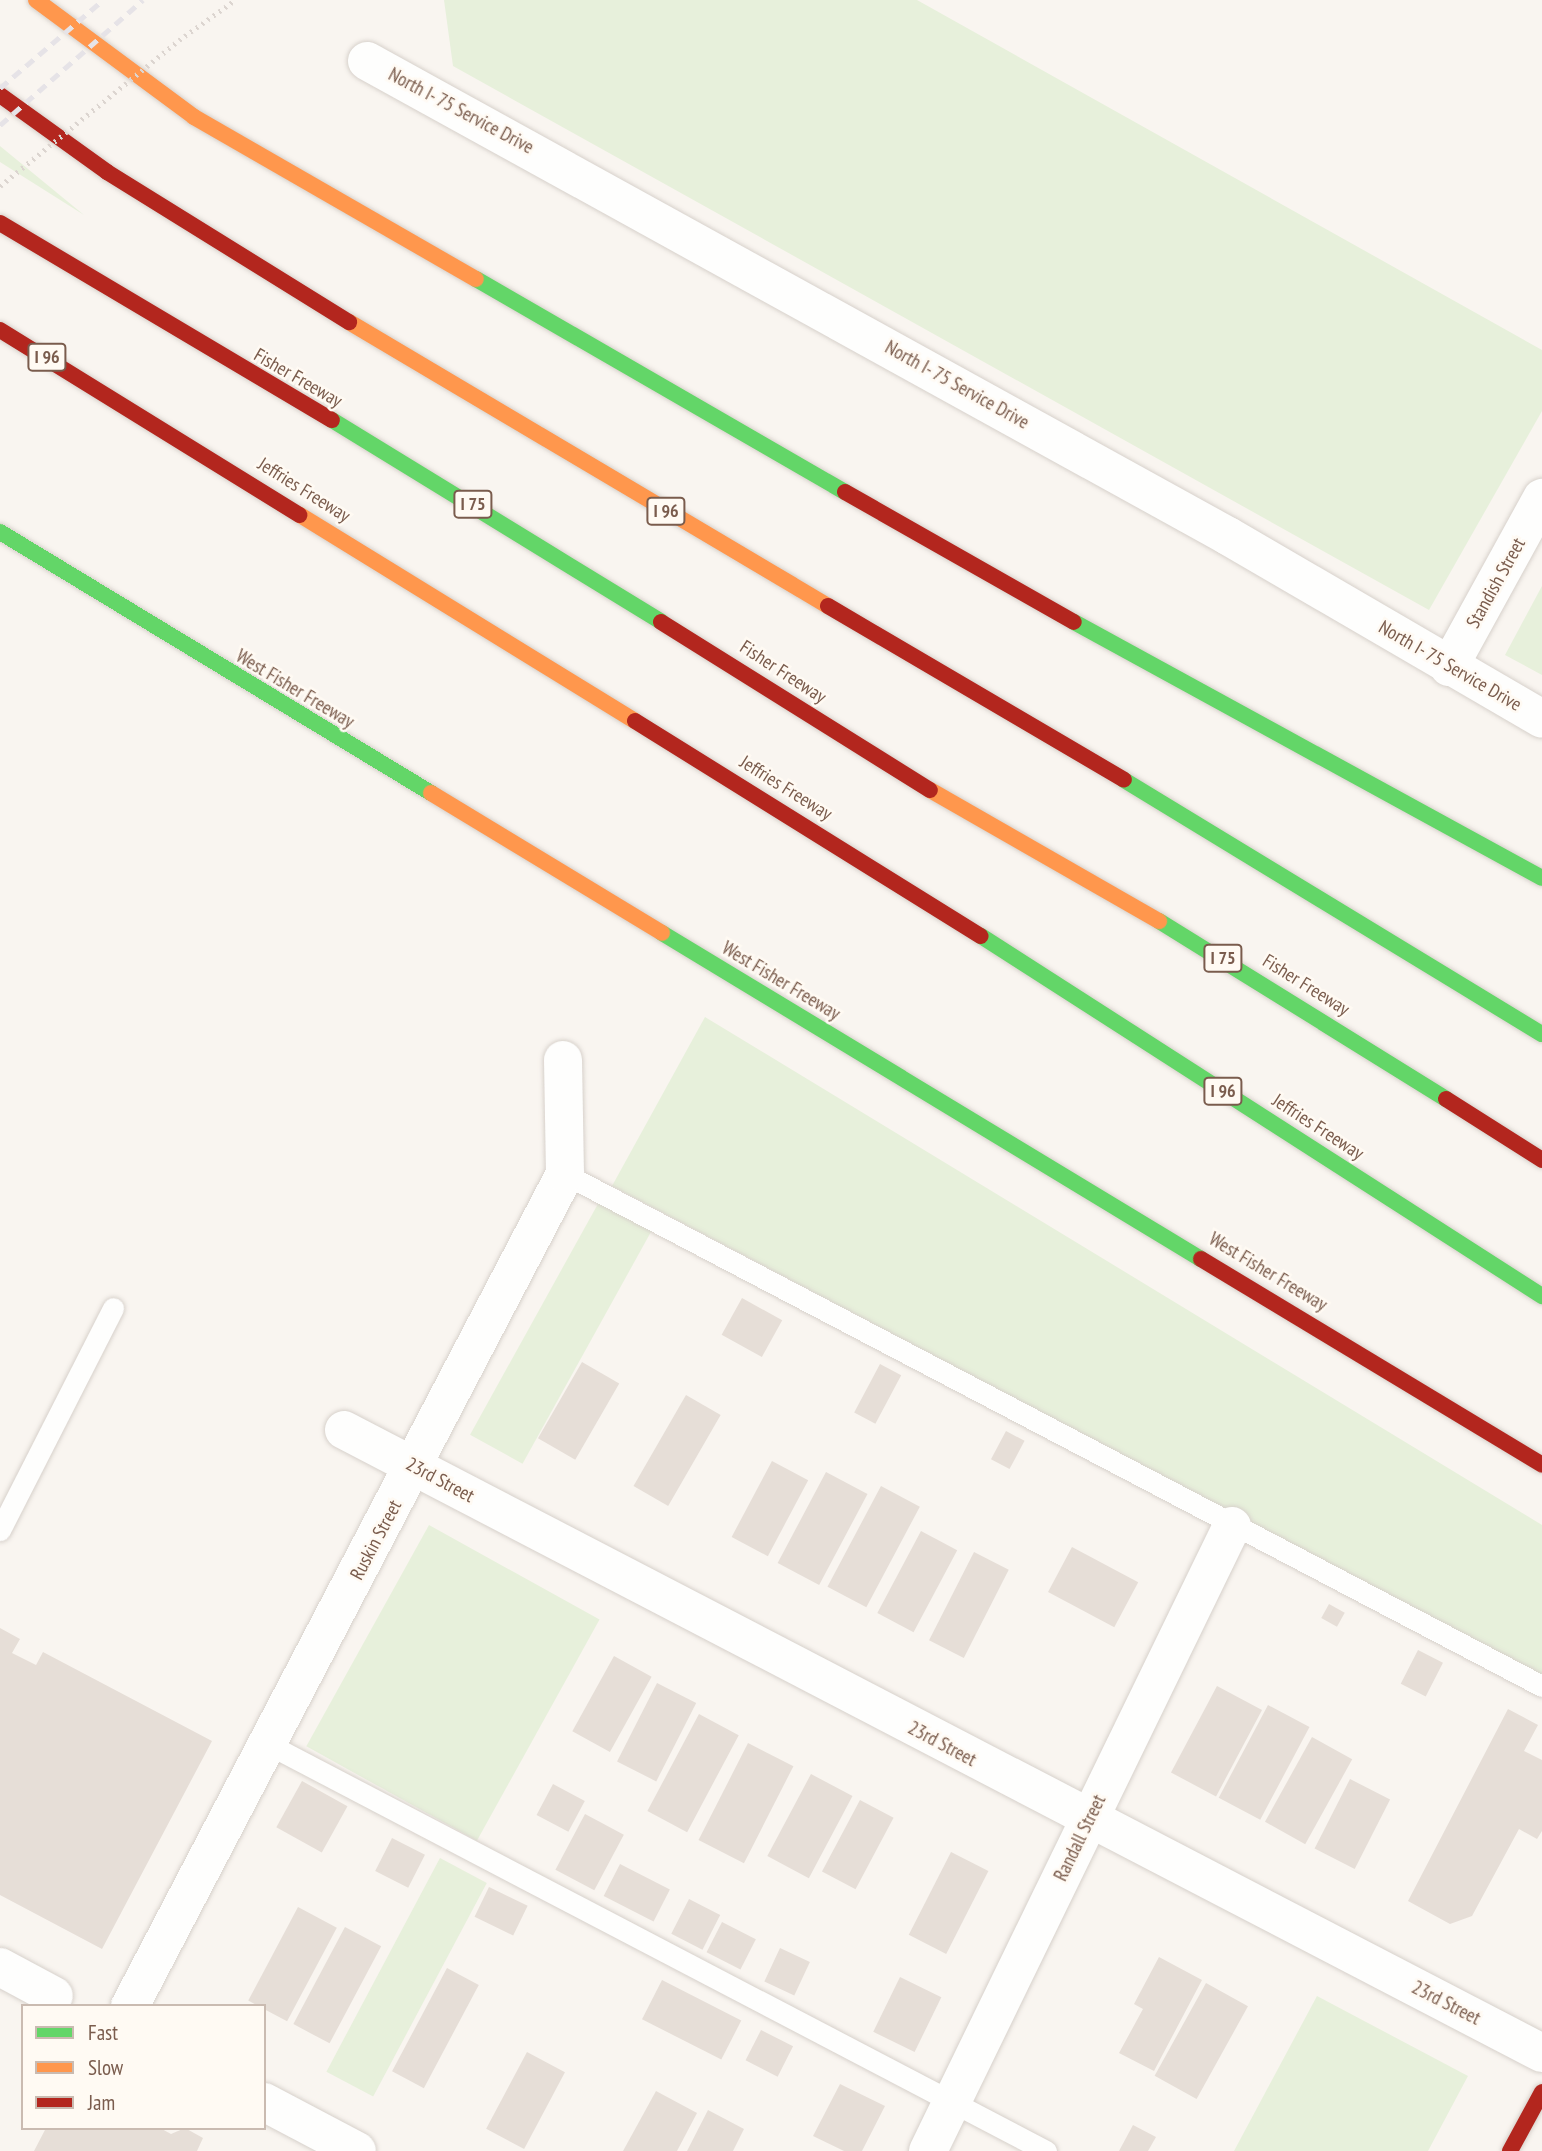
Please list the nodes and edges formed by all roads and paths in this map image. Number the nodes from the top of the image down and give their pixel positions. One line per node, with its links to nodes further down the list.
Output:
1 (36, 0): 12 (main road)
2 (235, 0): 5 (path, bridge)
3 (368, 61): 10 (street, North I- 75 Service Drive)
4 (0, 95): 13 (main road, I 96)
5 (0, 186)
6 (0, 223): 17 (main road, Fisher Freeway / I 75)
7 (0, 330): 19 (main road, Jeffries Freeway / I 96)
8 (1542, 498): 10 (street, Standish Street)
9 (0, 532): 22 (main road, West Fisher Freeway)
10 (1449, 667): 11 (street, North I- 75 Service Drive)
11 (1542, 719)
12 (1542, 878)
13 (1492, 1001): 14 (main road); 15 (main road)
14 (1542, 1027)
15 (1542, 1034)
16 (563, 1060): 18 (street, Ruskin Street)
17 (1542, 1160)
18 (565, 1174): 23 (street, Ruskin Street); 24 (lane)
19 (1542, 1296)
20 (113, 1308): 25 (lane)
21 (344, 1430): 23 (street, 23rd Street)
22 (1542, 1465)
23 (415, 1467): 27 (street, Ruskin Street); 28 (street, 23rd Street)
24 (1231, 1525): 26 (lane); 28 (street, Randall Street)
25 (0, 1530)
26 (1542, 1686)
27 (268, 1744): 31 (street, Ruskin Street); 34 (lane)
28 (1088, 1821): 32 (street, 23rd Street); 34 (street, Randall Street)
29 (0, 1967): 30 (street)
30 (54, 1996)
31 (131, 2004)
32 (1542, 2053)
33 (1542, 2092): 39 (main road)
34 (952, 2102): 37 (street, Randall Street); 38 (lane)
35 (266, 2103): 36 (street)
36 (357, 2151)
37 (928, 2151)
38 (1046, 2151)
39 (1510, 2151)

